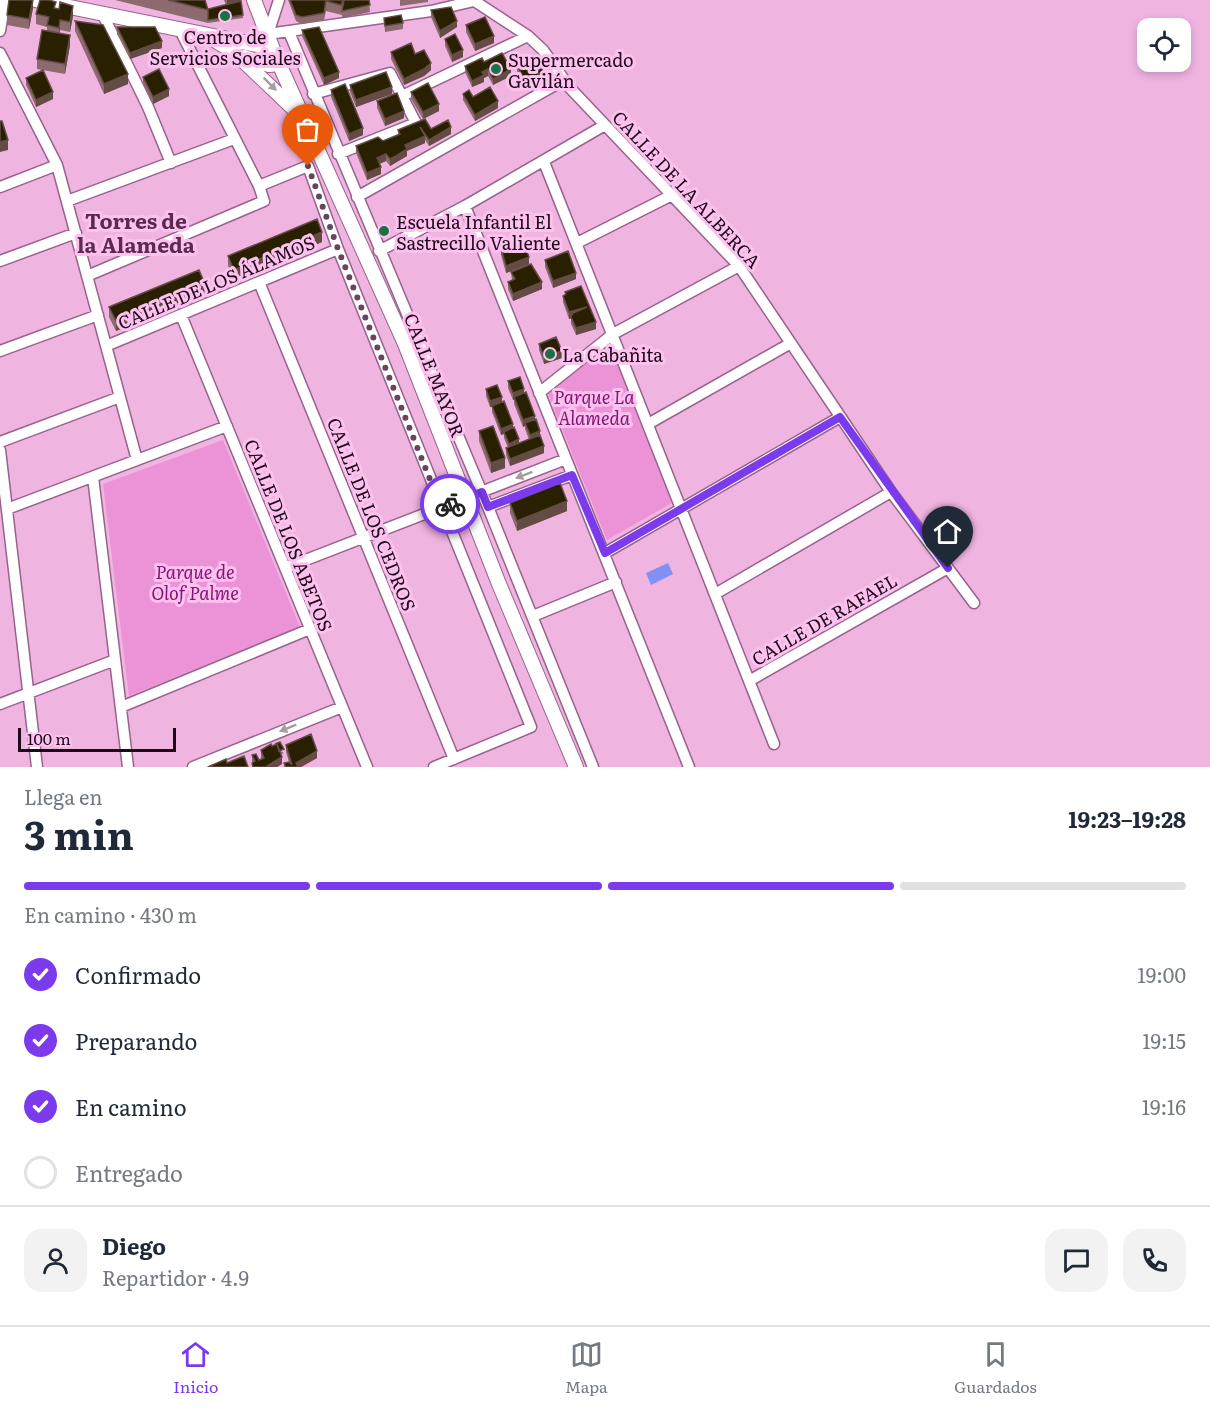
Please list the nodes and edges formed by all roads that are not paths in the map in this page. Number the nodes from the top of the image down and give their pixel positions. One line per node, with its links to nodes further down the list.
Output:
1 (5, 0): 8 (street)
2 (35, 0): 6 (street)
3 (254, 0): 10 (street, CALLE MAYOR)
4 (279, 0): 10 (street)
5 (474, 0): 9 (street); 12 (street, CALLE DE LA ALBERCA)
6 (91, 8): 7 (street); 25 (street)
7 (180, 30): 11 (street); 22 (street)
8 (0, 31)
9 (289, 32): 10 (street); 18 (street, CALLE MAYOR)
10 (268, 35): 13 (street); 13 (street); 16 (street, CALLE MAYOR)
11 (206, 36): 13 (street); 14 (street)
12 (528, 36): 17 (street, CALLE DE LA ALBERCA); 19 (street)
13 (223, 38)
14 (234, 52): 16 (street); 20 (street, one-way to 20)
15 (0, 53): 26 (street)
16 (279, 64): 20 (street, CALLE MAYOR)
17 (564, 80): 21 (street, CALLE DE LA ALBERCA); 30 (street)
18 (313, 94): 19 (street); 23 (street, CALLE MAYOR)
19 (402, 96): 23 (street)
20 (306, 120): 60 (street, CALLE MAYOR)
21 (605, 125): 24 (street); 29 (street, CALLE DE LA ALBERCA)
22 (234, 139): 25 (street); 27 (street)
23 (338, 154): 30 (street, CALLE MAYOR)
24 (544, 162): 32 (street); 34 (street)
25 (171, 163): 31 (street)
26 (57, 165): 28 (street); 31 (street)
27 (259, 186): 35 (street); 39 (street)
28 (0, 187)
29 (674, 194): 34 (street); 38 (street, CALLE DE LA ALBERCA)
30 (357, 197): 36 (street, CALLE MAYOR)
31 (67, 201): 33 (street)
32 (465, 206): 36 (street); 47 (street)
33 (76, 233): 37 (street); 39 (street)
34 (577, 243): 43 (street)
35 (338, 249): 40 (street, CALLE DE LOS ÁLAMOS); 61 (street)
36 (379, 251): 58 (street, CALLE MAYOR)
37 (0, 261)
38 (740, 266): 43 (street); 44 (street, CALLE DE LA ALBERCA)
39 (87, 276): 41 (street)
40 (259, 282): 42 (street, CALLE DE LOS ÁLAMOS); 65 (street, CALLE DE LOS CEDROS)
41 (98, 315): 45 (street); 46 (street)
42 (181, 315): 45 (street, CALLE DE LOS ÁLAMOS); 51 (street, CALLE DE LOS ABETOS)
43 (613, 334): 47 (street); 50 (street)
44 (791, 343): 49 (street, CALLE DE LA ALBERCA); 50 (street)
45 (106, 346): 48 (street)
46 (0, 351)
47 (539, 393): 54 (street)
48 (120, 397): 52 (street); 55 (street)
49 (840, 417): 59 (street, CALLE DE LA ALBERCA); 64 (street)
50 (648, 424): 64 (street)
51 (227, 426): 55 (street); 67 (street, CALLE DE LOS ABETOS)
52 (0, 442)
53 (0, 450): 63 (street)
54 (566, 459): 56 (street); 58 (street, one-way to 58)
55 (137, 460): 57 (street)
56 (572, 475): 62 (street); 66 (street)
57 (93, 477): 63 (street); 74 (street)
58 (482, 492): 60 (street); 62 (street, CALLE MAYOR)
59 (891, 492): 68 (street, CALLE DE LA ALBERCA); 70 (street)
60 (465, 498): 61 (street); 87 (street, CALLE MAYOR)
61 (441, 507): 65 (street); 81 (street)
62 (488, 507): 72 (street, CALLE MAYOR)
63 (7, 509): 76 (street)
64 (682, 509): 66 (street); 70 (street)
65 (364, 538): 67 (street); 81 (street, CALLE DE LOS CEDROS)
66 (605, 553): 69 (street)
67 (285, 568): 73 (street, CALLE DE LOS ABETOS)
68 (948, 568): 71 (street, CALLE DE LA ALBERCA); 75 (street, CALLE DE RAFAEL)
69 (616, 582): 72 (street); 89 (street)
70 (715, 594): 75 (street)
71 (974, 603)
72 (533, 616): 88 (street, CALLE MAYOR)
73 (310, 629): 78 (street); 79 (street, CALLE DE LOS ABETOS)
74 (115, 660): 76 (street); 78 (street)
75 (749, 681): 80 (street)
76 (28, 693): 77 (street); 82 (street)
77 (0, 704)
78 (121, 706): 83 (street)
79 (342, 706): 84 (street, one-way to 84); 85 (street, CALLE DE LOS ABETOS)
80 (774, 744)
81 (454, 759): 86 (street)
82 (37, 767)
83 (128, 767)
84 (193, 767)
85 (367, 767)
86 (434, 767)
87 (576, 767)
88 (593, 767)
89 (689, 767)

